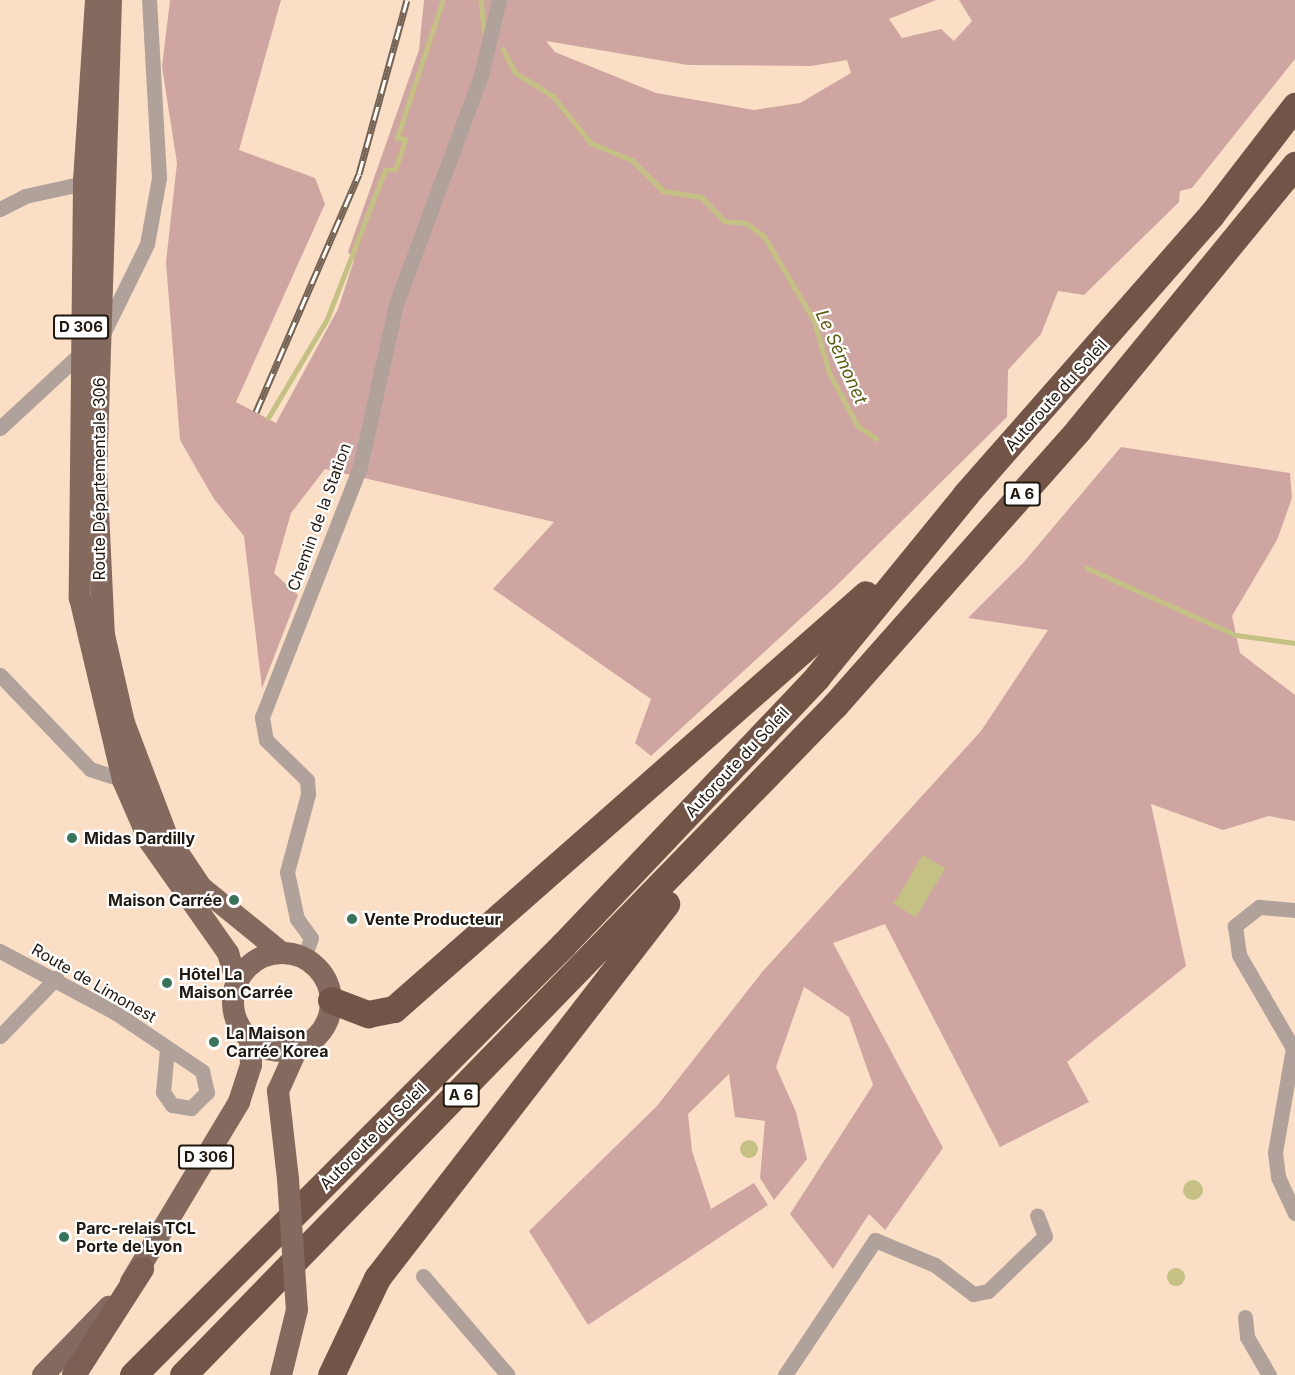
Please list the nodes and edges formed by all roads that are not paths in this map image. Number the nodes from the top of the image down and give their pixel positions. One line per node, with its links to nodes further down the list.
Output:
1 (96, 0): 7 (main road, Route Départementale 306 / D 306)
2 (111, 0): 9 (main road, Route Départementale 306 / D 306)
3 (149, 0): 9 (street, Route Départementale 306)
4 (499, 0): 18 (street, Chemin de la Station)
5 (1295, 106): 11 (highway, Autoroute du Soleil / A 6)
6 (1295, 165): 14 (highway, Autoroute du Soleil / A 6)
7 (84, 183): 8 (street); 9 (main road, Route Départementale 306 / D 306)
8 (0, 208)
9 (90, 347): 10 (street, Route Départementale 306); 13 (main road, Route Départementale 306 / D 306); 17 (main road, Route Départementale 306 / D 306)
10 (0, 428)
11 (966, 494): 21 (highway); 34 (highway, Autoroute du Soleil / A 6)
12 (0, 675): 13 (street)
13 (123, 780): 20 (main road, Route Départementale 306 / D 306)
14 (735, 812): 35 (highway, Autoroute du Soleil / A 6); 38 (highway)
15 (1295, 910): 26 (street)
16 (0, 951): 19 (street, Route de Limonest)
17 (282, 953): 18 (main road); 20 (main road)
18 (304, 958): 21 (main road)
19 (56, 978): 22 (street); 24 (street, Route de Limonest)
20 (237, 982): 23 (main road)
21 (331, 1000): 25 (main road)
22 (0, 1036)
23 (250, 1040): 25 (main road); 28 (main road, D 306)
24 (168, 1049)
25 (297, 1049): 30 (main road, bridge)
26 (1295, 1213)
27 (1037, 1215): 40 (street)
28 (142, 1269): 32 (main road, D 306); 33 (highway)
29 (423, 1276): 39 (street)
30 (297, 1310): 36 (main road); 37 (main road)
31 (1245, 1317): 41 (street)
32 (43, 1375)
33 (74, 1375)
34 (133, 1375)
35 (183, 1375)
36 (281, 1375)
37 (295, 1375)
38 (331, 1375)
39 (508, 1375)
40 (784, 1375)
41 (1269, 1375)

